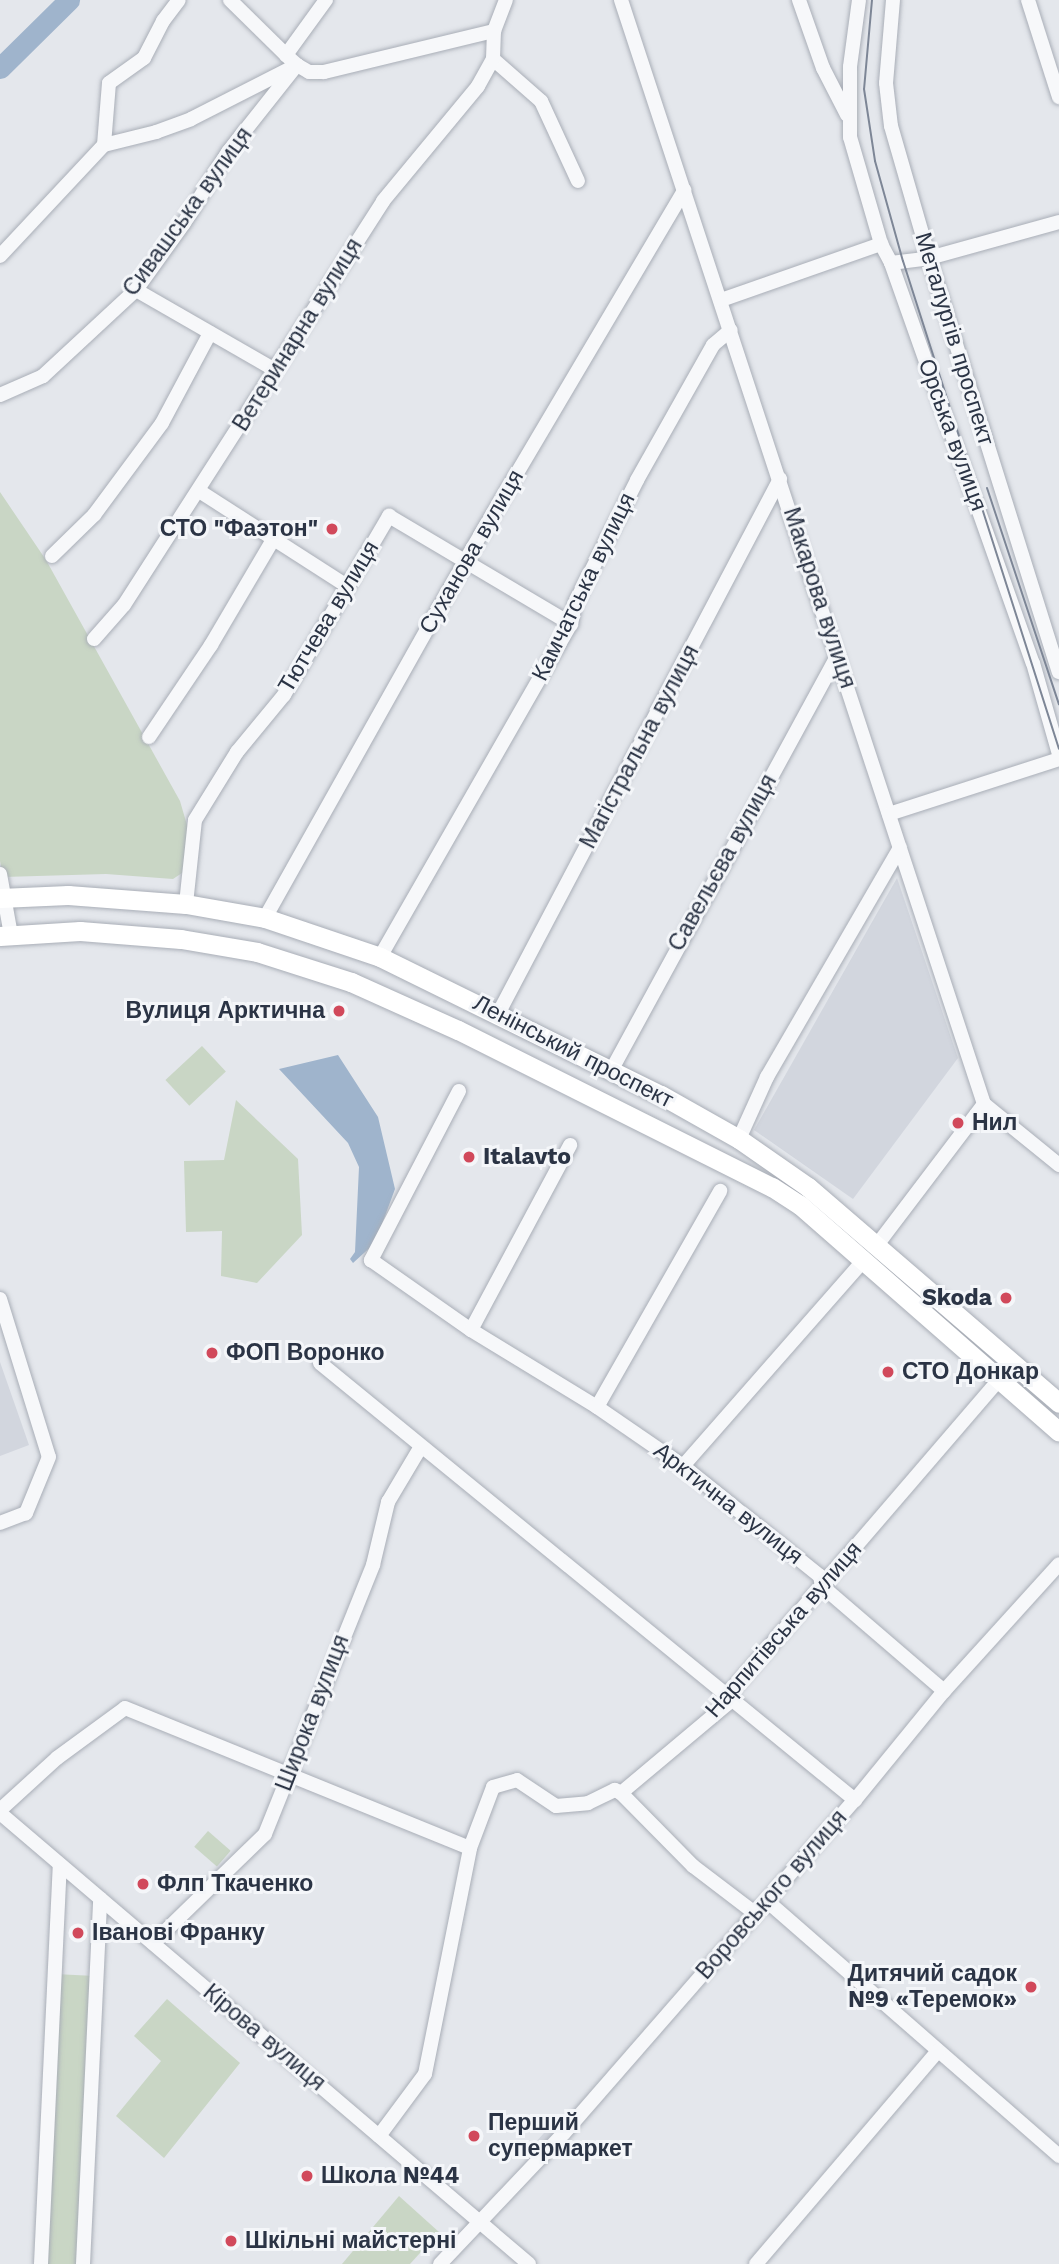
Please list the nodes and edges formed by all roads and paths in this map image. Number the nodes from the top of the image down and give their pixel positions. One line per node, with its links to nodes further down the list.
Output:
1 (178, 0): 15 (street)
2 (229, 0): 12 (street)
3 (326, 0): 12 (street, Сивашська вулиця)
4 (506, 0): 10 (street, Ветеринарна вулиця)
5 (621, 0): 17 (street, Макарова вулиця)
6 (799, 0): 14 (street, Орська вулиця)
7 (859, 0): 14 (street, Орська вулиця)
8 (894, 0): 21 (street, Металургів проспект)
9 (1028, 0): 13 (street)
10 (494, 31): 11 (street, Ветеринарна вулиця); 12 (street)
11 (493, 59): 16 (street); 27 (street, Ветеринарна вулиця)
12 (292, 60): 15 (street, Сивашська вулиця); 23 (street, Сивашська вулиця)
13 (1059, 97)
14 (847, 116): 19 (street, Орська вулиця)
15 (104, 145): 20 (street)
16 (578, 181)
17 (684, 190): 24 (street, Макарова вулиця); 33 (street, Суханова вулиця)
18 (1059, 222): 21 (street)
19 (881, 244): 22 (street, Орська вулиця); 24 (street)
20 (0, 256)
21 (929, 258): 22 (street); 38 (street, Металургів проспект)
22 (891, 263): 40 (street, Орська вулиця)
23 (136, 290): 26 (street); 28 (street, Сивашська вулиця)
24 (721, 300): 25 (street, Макарова вулиця)
25 (731, 330): 29 (street, Макарова вулиця); 35 (street, Камчатська вулиця)
26 (210, 333): 27 (street); 32 (street)
27 (275, 370): 30 (street, Ветеринарна вулиця)
28 (0, 395)
29 (780, 480): 37 (street, Макарова вулиця); 50 (street, Магістральна вулиця)
30 (199, 491): 31 (street); 36 (street, Ветеринарна вулиця)
31 (274, 538): 34 (street); 39 (street)
32 (52, 556)
33 (465, 561): 34 (street, Тютчева вулиця); 35 (street, Тютчева вулиця); 46 (street, Суханова вулиця)
34 (346, 586): 45 (street, Тютчева вулиця)
35 (571, 624): 48 (street, Камчатська вулиця)
36 (94, 639)
37 (837, 656): 41 (street, Макарова вулиця); 53 (street, Савельєва вулиця)
38 (1059, 672)
39 (149, 737)
40 (1059, 756): 41 (street)
41 (889, 814): 42 (street, Макарова вулиця)
42 (900, 848): 55 (street, Макарова вулиця); 56 (street)
43 (0, 874): 44 (street)
44 (2, 898): 45 (main road, Ленінський проспект); 47 (street)
45 (186, 904): 46 (main road, Ленінський проспект)
46 (265, 918): 48 (main road, Ленінський проспект)
47 (5, 935): 51 (main road, Ленінський проспект)
48 (380, 957): 49 (main road, Ленінський проспект)
49 (444, 988): 50 (main road, Ленінський проспект); 51 (main road)
50 (489, 1010): 52 (main road); 53 (main road, Ленінський проспект)
51 (434, 1019): 52 (main road, Ленінський проспект)
52 (458, 1030): 61 (main road, Ленінський проспект)
53 (611, 1071): 56 (main road, Ленінський проспект)
54 (459, 1091): 63 (street, Арктична вулиця)
55 (984, 1104): 58 (street); 60 (street)
56 (739, 1139): 60 (main road, Ленінський проспект)
57 (570, 1144): 63 (street)
58 (1059, 1165)
59 (720, 1191): 67 (street)
60 (877, 1245): 66 (main road, Ленінський проспект)
61 (864, 1260): 65 (main road, Ленінський проспект); 70 (street)
62 (0, 1299): 71 (street)
63 (471, 1330): 67 (street, Арктична вулиця)
64 (320, 1363): 69 (street)
65 (999, 1380): 68 (main road, Ленінський проспект); 73 (street, Нарпитівська вулиця)
66 (1059, 1404)
67 (597, 1407): 70 (street, Арктична вулиця)
68 (1059, 1432)
69 (420, 1448): 75 (street); 76 (street, Широка вулиця)
70 (683, 1466): 73 (street, Арктична вулиця)
71 (0, 1523)
72 (1059, 1564): 74 (street, Воровського вулиця)
73 (822, 1586): 74 (street, Арктична вулиця); 75 (street, Нарпитівська вулиця)
74 (944, 1691): 78 (street, Воровського вулиця)
75 (727, 1696): 77 (street, Нарпитівська вулиця); 78 (street)
76 (289, 1777): 79 (street, Кірова вулиця); 80 (street, Кірова вулиця); 85 (street, Широка вулиця)
77 (621, 1793): 80 (street); 84 (street)
78 (855, 1800): 83 (street, Воровського вулиця)
79 (0, 1811): 81 (street, Кірова вулиця)
80 (470, 1848): 87 (street)
81 (60, 1864): 82 (street, Кірова вулиця); 90 (street)
82 (100, 1898): 85 (street, Кірова вулиця); 91 (street)
83 (767, 1901): 84 (street, Воровського вулиця); 86 (street)
84 (756, 1914): 89 (street, Воровського вулиця)
85 (153, 1943): 87 (street, Кірова вулиця)
86 (938, 2051): 88 (street); 94 (street)
87 (379, 2136): 89 (street, Кірова вулиця)
88 (1059, 2156)
89 (480, 2223): 92 (street, Воровського вулиця); 93 (street, Кірова вулиця)
90 (41, 2264)
91 (83, 2264)
92 (440, 2264)
93 (529, 2264)
94 (755, 2264)

